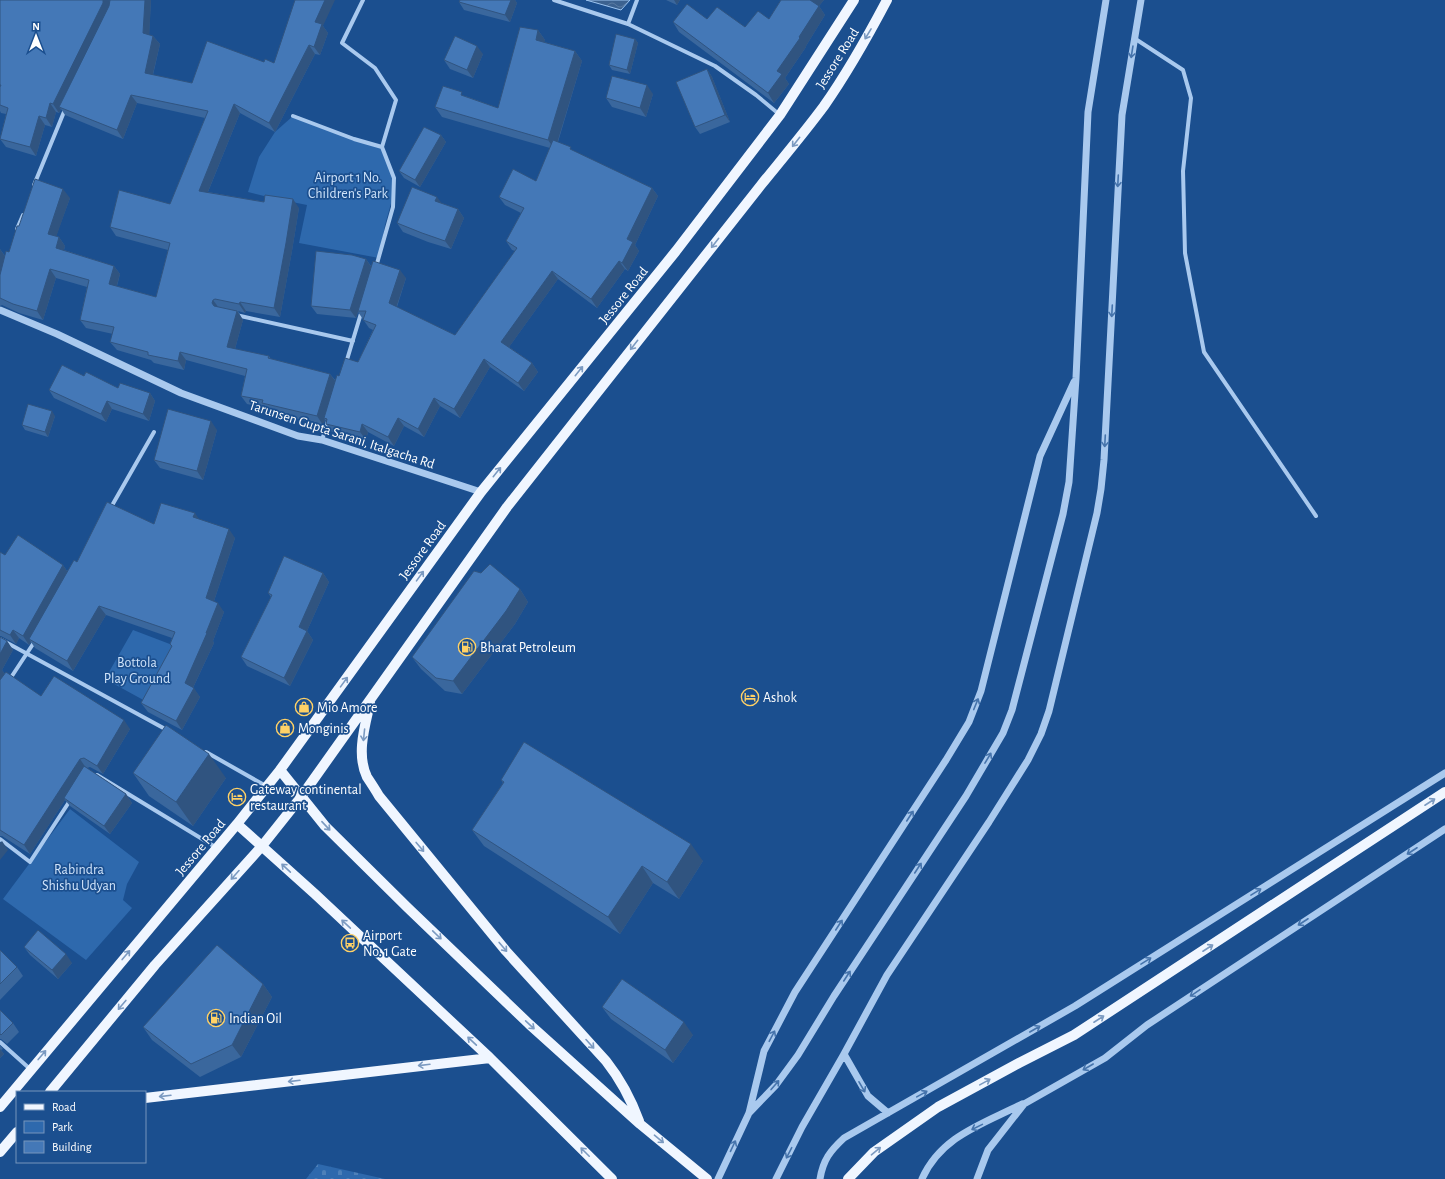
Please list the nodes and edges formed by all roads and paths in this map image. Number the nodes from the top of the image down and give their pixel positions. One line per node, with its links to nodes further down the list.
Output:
1 (363, 0): 13 (street)
2 (554, 0): 8 (street)
3 (637, 0): 8 (street)
4 (854, 0): 11 (main road, Jessore Road)
5 (887, 0): 34 (main road, Jessore Road, one-way to 34)
6 (1106, 0): 23 (street)
7 (1141, 0): 9 (street)
8 (628, 24): 11 (street)
9 (1134, 38): 29 (street); 50 (street, one-way to 50)
10 (67, 104): 14 (street)
11 (780, 115): 27 (main road, Jessore Road, one-way to 11)
12 (293, 116): 13 (street)
13 (382, 147): 17 (street)
14 (32, 190)
15 (24, 211): 16 (street)
16 (16, 233)
17 (374, 273)
18 (365, 303): 21 (street)
19 (0, 310): 26 (street, Tarunsen Gupta Sarani, Italgacha Rd)
20 (228, 313): 21 (street)
21 (353, 341): 22 (street)
22 (343, 371)
23 (1076, 378): 57 (street, one-way to 23); 57 (street, one-way to 23)
24 (329, 417): 26 (street)
25 (154, 432): 28 (street)
26 (322, 440): 27 (street, Tarunsen Gupta Sarani, Italgacha Rd)
27 (481, 492): 37 (main road, Jessore Road, one-way to 27)
28 (107, 515)
29 (1316, 516)
30 (0, 639): 32 (street)
31 (36, 640): 32 (street)
32 (28, 654): 33 (street); 35 (street)
33 (5, 686)
34 (371, 697): 43 (main road, Jessore Road); 59 (main road, one-way to 59)
35 (173, 733)
36 (199, 749): 40 (street)
37 (280, 770): 40 (main road, Jessore Road); 43 (main road)
38 (1445, 773): 58 (street, one-way to 38)
39 (96, 774): 48 (street)
40 (266, 787): 44 (main road, Jessore Road)
41 (1445, 792): 67 (main road, one-way to 41)
42 (72, 796): 46 (street)
43 (301, 797): 47 (main road, Jessore Road); 59 (main road, one-way to 59)
44 (237, 824): 47 (main road); 48 (main road, Jessore Road)
45 (1445, 830): 55 (street, one-way to 55)
46 (0, 840)
47 (262, 846): 51 (main road, one-way to 47); 53 (main road, one-way to 53)
48 (217, 848): 52 (main road, Jessore Road, one-way to 48)
49 (0, 1042): 52 (street)
50 (844, 1054): 58 (street, one-way to 58); 65 (street, one-way to 65)
51 (490, 1058): 54 (main road, one-way to 54); 62 (main road, one-way to 51)
52 (30, 1069): 56 (main road, Jessore Road)
53 (51, 1091)
54 (146, 1098)
55 (1024, 1104): 68 (street, one-way to 68); 69 (street)
56 (0, 1107)
57 (748, 1113): 64 (street, one-way to 57)
58 (888, 1113): 66 (street)
59 (640, 1124): 63 (main road, one-way to 63)
60 (16, 1133): 61 (main road)
61 (0, 1152)
62 (612, 1179)
63 (707, 1179)
64 (718, 1179)
65 (776, 1179)
66 (820, 1179)
67 (848, 1179)
68 (922, 1179)
69 (977, 1179)

